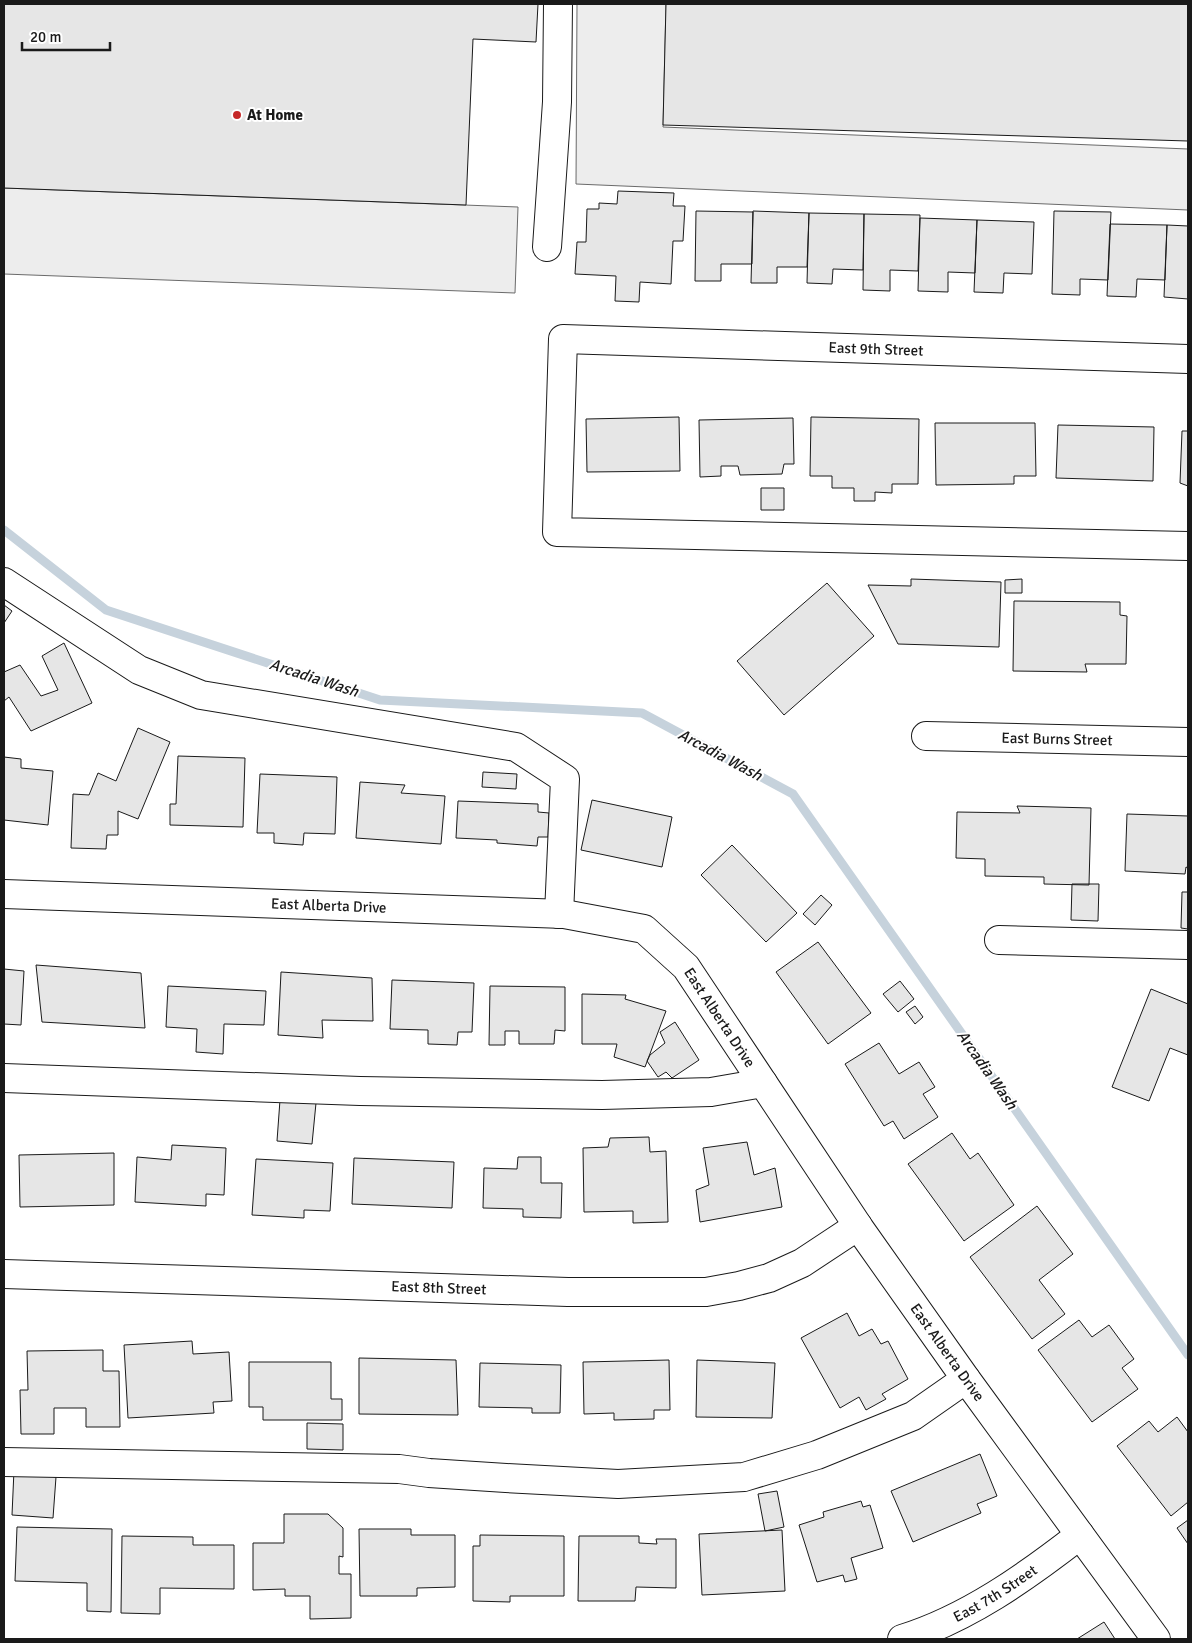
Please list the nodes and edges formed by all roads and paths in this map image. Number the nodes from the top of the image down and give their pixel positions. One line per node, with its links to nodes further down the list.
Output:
1 (558, 4): 2 (street)
2 (547, 247)
3 (1188, 359): 4 (street, East 9th Street)
4 (1188, 546)
5 (4, 582): 9 (street)
6 (926, 736): 7 (street, East Burns Street)
7 (1188, 742)
8 (4, 894): 9 (street, East Alberta Drive)
9 (559, 914): 13 (street, East Alberta Drive)
10 (999, 940): 11 (street)
11 (1188, 945)
12 (4, 1078): 13 (street)
13 (763, 1084): 14 (street, East Alberta Drive)
14 (858, 1226): 15 (street, East 8th Street); 16 (street, East Alberta Drive)
15 (4, 1274)
16 (966, 1379): 17 (street); 18 (street, East Alberta Drive)
17 (4, 1462)
18 (1080, 1536): 19 (street, East 7th Street); 20 (street, East Alberta Drive)
19 (902, 1639)
20 (1156, 1639)

